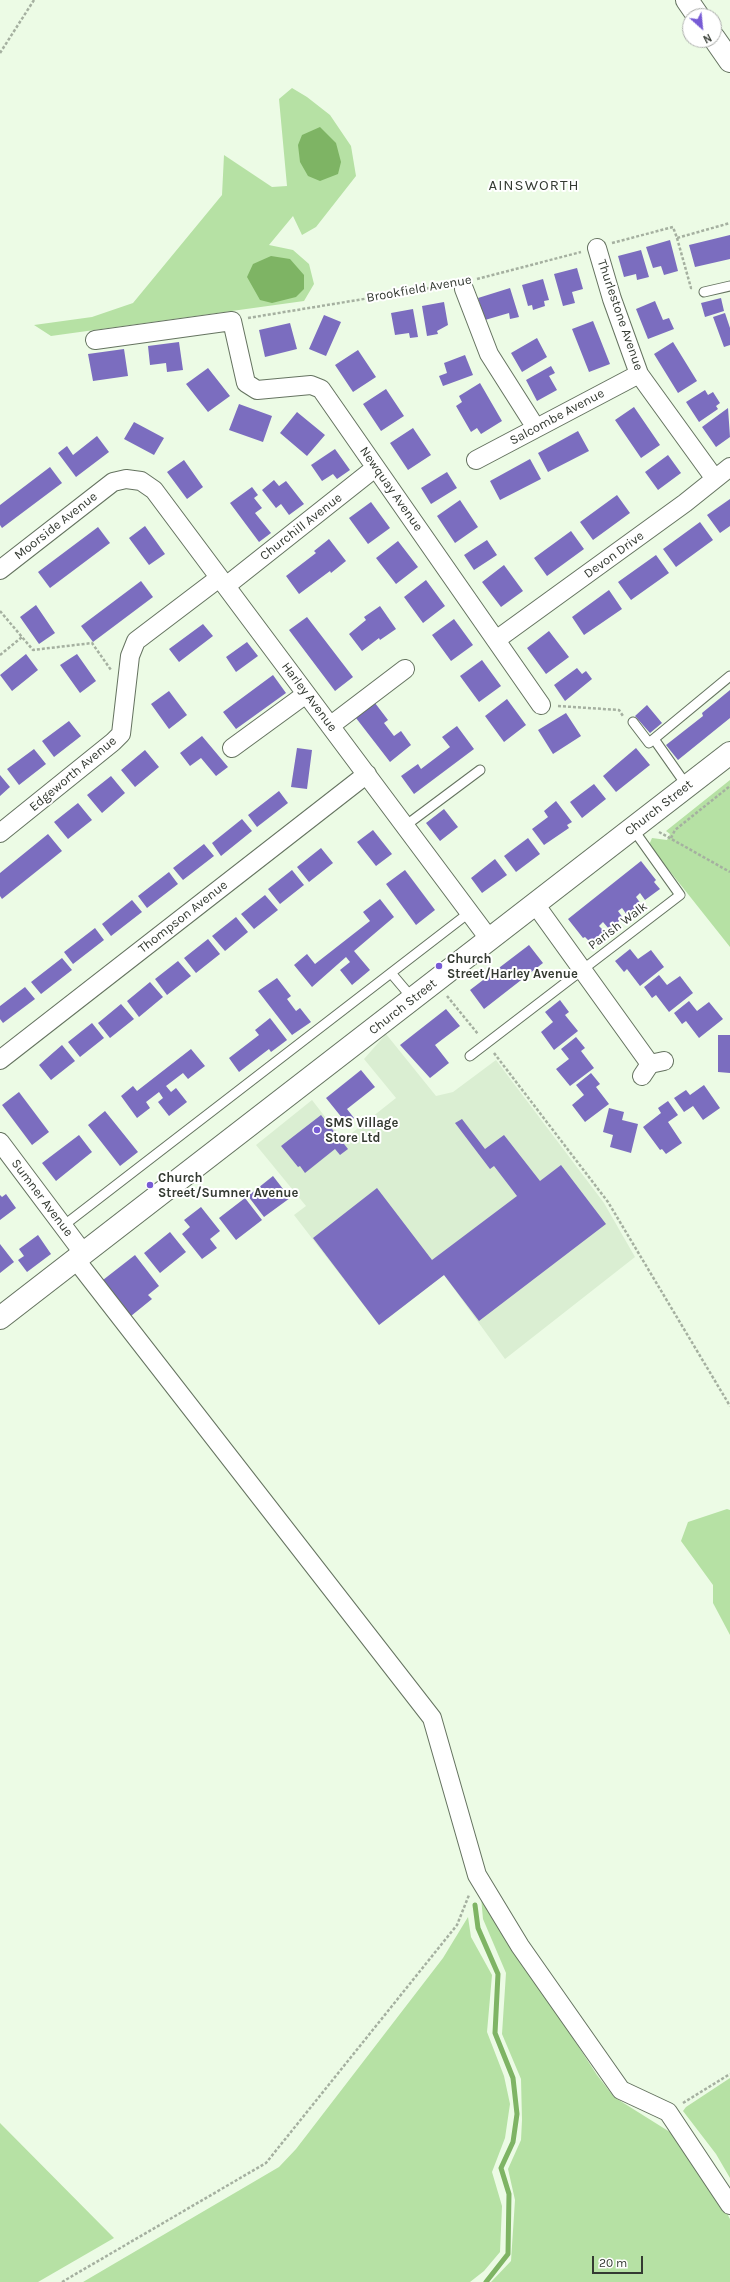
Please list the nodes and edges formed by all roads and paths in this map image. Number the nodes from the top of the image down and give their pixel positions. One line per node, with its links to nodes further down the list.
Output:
1 (34, 0): 3 (path)
2 (721, 48): 4 (main road)
3 (0, 53)
4 (730, 61)
5 (730, 223): 6 (path)
6 (677, 238): 7 (path, Brookfield Avenue); 10 (path)
7 (597, 248): 8 (path, Brookfield Avenue); 13 (street, Thurlestone Avenue)
8 (462, 285): 11 (path, Brookfield Avenue); 14 (street)
9 (730, 286): 10 (lane)
10 (704, 292)
11 (232, 321): 12 (street); 17 (street, Newquay Avenue)
12 (95, 340)
13 (638, 374): 14 (street, Salcombe Avenue); 18 (street, Thurlestone Avenue)
14 (536, 428): 15 (street, Salcombe Avenue)
15 (476, 460)
16 (730, 467): 18 (street, Devon Drive)
17 (375, 468): 21 (street, Churchill Avenue); 24 (street, Newquay Avenue)
18 (715, 479): 24 (street, Devon Drive)
19 (113, 482): 20 (street, Moorside Avenue); 21 (street, Harley Avenue)
20 (0, 570)
21 (222, 582): 28 (street, Edgeworth Avenue); 29 (street, Harley Avenue)
22 (0, 611): 23 (path)
23 (22, 637): 25 (path); 28 (path)
24 (496, 640): 30 (street, Newquay Avenue)
25 (0, 655)
26 (405, 669): 32 (street)
27 (730, 676): 33 (lane)
28 (126, 692): 42 (street, Edgeworth Avenue)
29 (306, 694): 32 (street, Harley Avenue); 34 (street)
30 (541, 705): 31 (path)
31 (630, 723): 33 (lane)
32 (330, 726): 37 (street, Harley Avenue)
33 (654, 739): 38 (lane)
34 (232, 748)
35 (730, 753): 38 (main road, Church Street)
36 (480, 770): 40 (lane)
37 (366, 774): 40 (street, Harley Avenue); 53 (street, Thompson Avenue)
38 (687, 786): 41 (main road, Church Street)
39 (730, 786): 43 (path)
40 (405, 826): 45 (street, Harley Avenue)
41 (633, 829): 44 (main road, Church Street); 47 (lane, Parish Walk)
42 (0, 833)
43 (730, 872)
44 (535, 904): 46 (main road, Church Street); 47 (street)
45 (470, 912): 46 (street, Harley Avenue); 48 (lane)
46 (490, 940): 49 (main road, Church Street)
47 (582, 970): 51 (lane, Parish Walk); 54 (street)
48 (391, 973): 50 (lane); 56 (lane)
49 (435, 982): 50 (main road, Church Street); 51 (path)
50 (413, 999): 57 (main road, Church Street)
51 (486, 1044): 52 (lane, Parish Walk); 59 (path)
52 (470, 1056)
53 (0, 1060)
54 (652, 1067)
55 (0, 1142): 56 (street, Sumner Avenue)
56 (63, 1226): 57 (street, Sumner Avenue)
57 (80, 1257): 58 (main road, Church Street); 60 (street, Sumner Avenue)
58 (0, 1318)
59 (730, 1406)
60 (477, 1875): 62 (street, Sumner Avenue); 64 (path)
61 (730, 2074): 62 (path)
62 (668, 2112): 63 (street)
63 (730, 2205)
64 (62, 2282)

